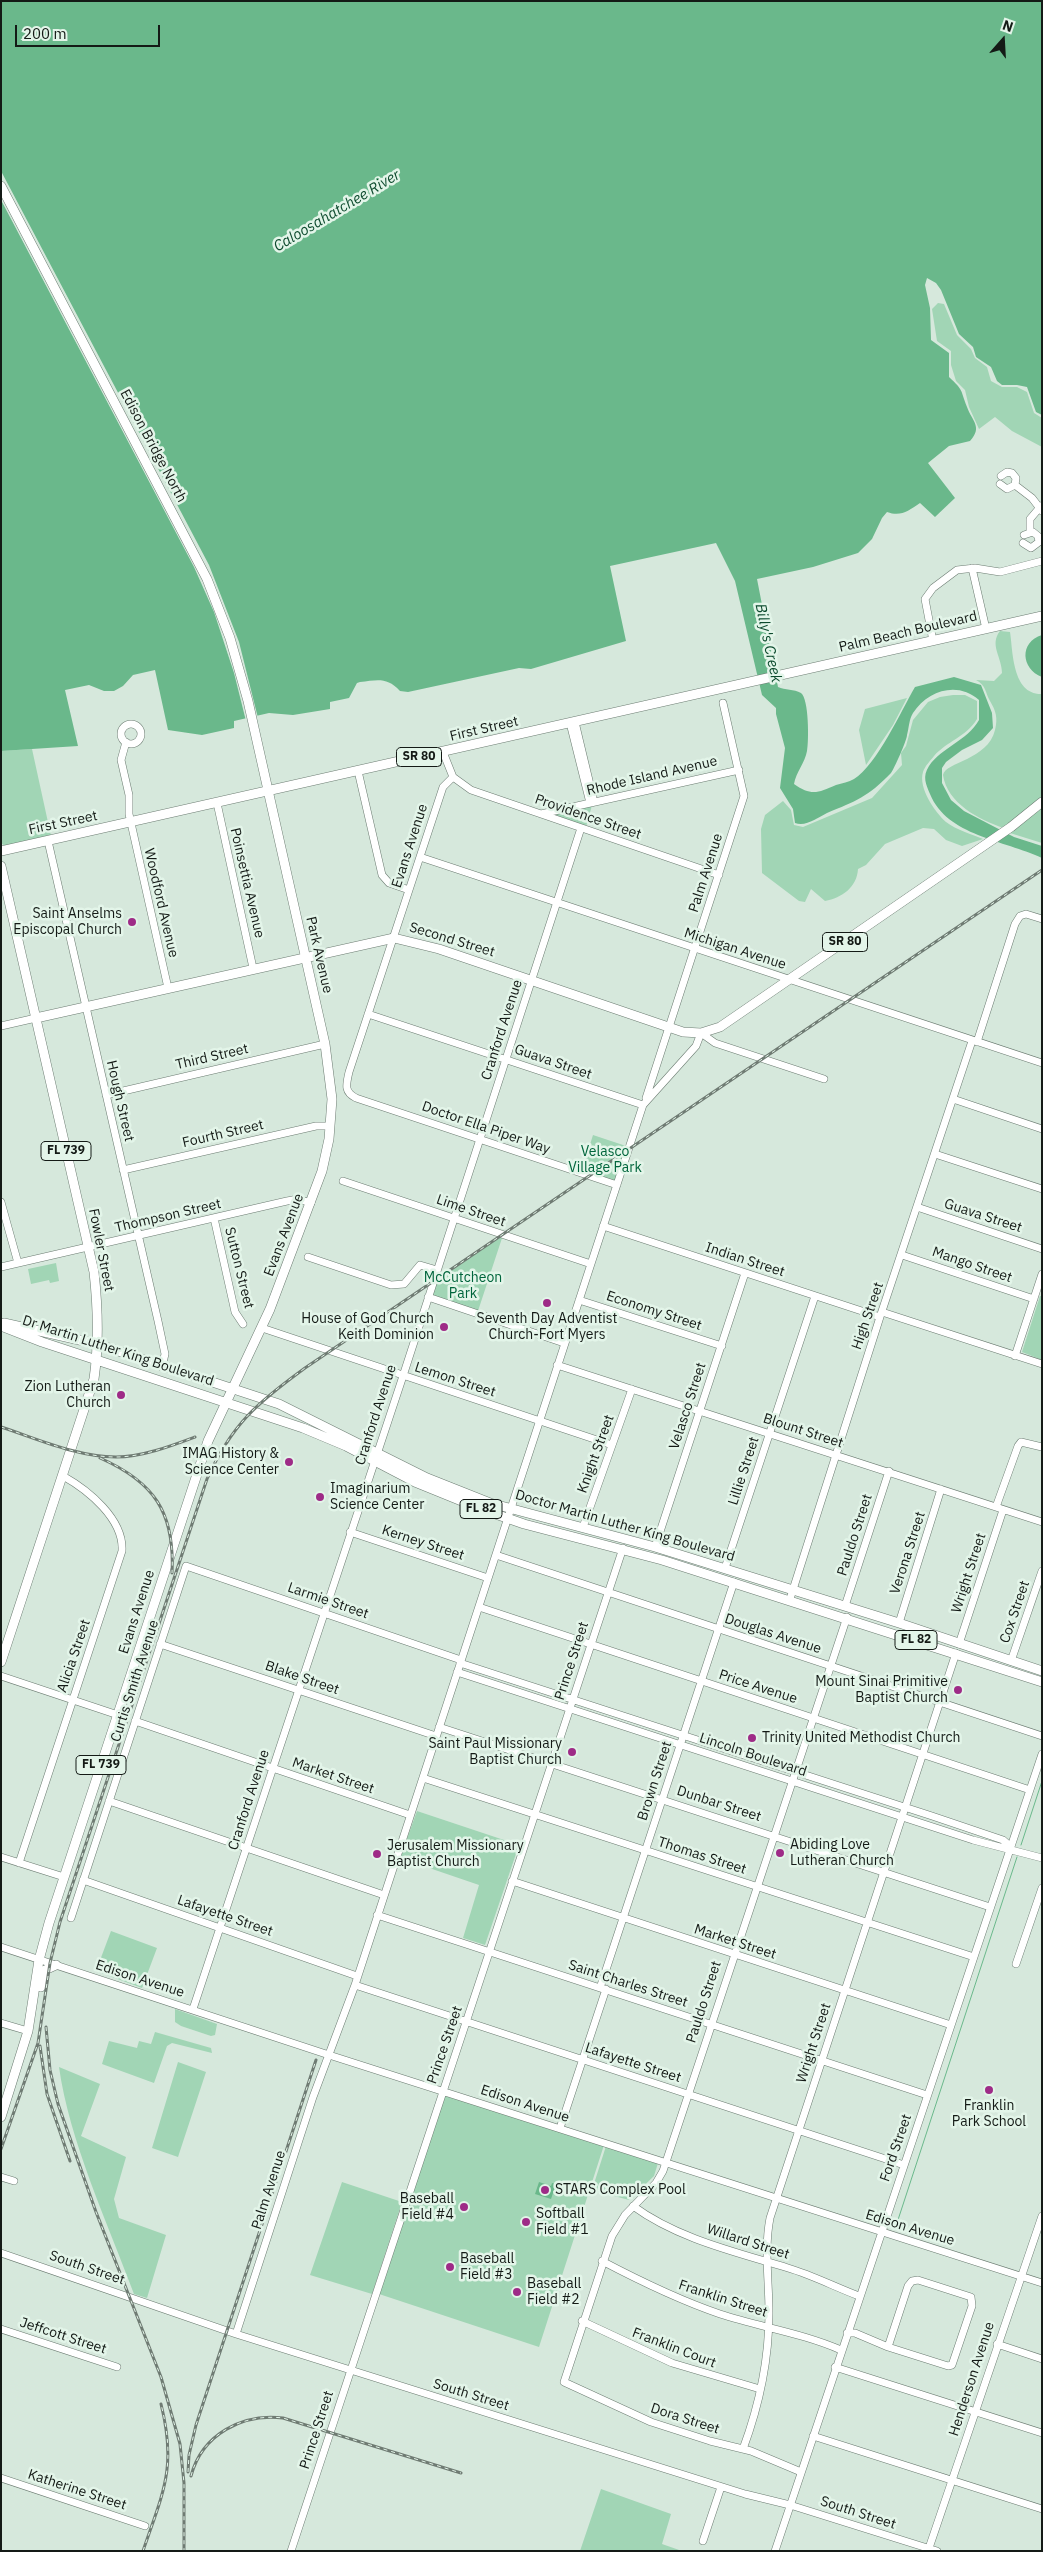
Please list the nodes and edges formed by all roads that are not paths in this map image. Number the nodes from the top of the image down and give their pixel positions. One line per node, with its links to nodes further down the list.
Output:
1 (1, 186): 18 (main road, Edison Bridge North)
2 (1015, 485): 2 (street); 3 (street)
3 (1041, 508): 4 (street)
4 (1023, 543)
5 (1042, 562): 6 (street)
6 (972, 568): 8 (street); 9 (street)
7 (1042, 616): 8 (main road, Palm Beach Boulevard / SR 80)
8 (986, 629): 9 (main road, Palm Beach Boulevard / SR 80)
9 (932, 641): 10 (main road, Palm Beach Boulevard / SR 80)
10 (755, 680): 12 (main road, First Street / SR 80)
11 (723, 703): 15 (street, Palm Avenue)
12 (572, 723): 14 (main road, First Street / SR 80); 21 (street)
13 (126, 742): 23 (street)
14 (443, 752): 16 (main road, First Street / SR 80); 17 (street)
15 (739, 770): 21 (street, Rhode Island Avenue); 29 (street, Palm Avenue)
16 (358, 771): 18 (main road, First Street / SR 80); 30 (street)
17 (453, 777): 22 (street, Providence Street); 27 (street, Evans Avenue)
18 (268, 791): 20 (main road, First Street / SR 80); 35 (main road, Park Avenue)
19 (1042, 802): 37 (main road, SR 80)
20 (217, 803): 23 (main road, First Street / SR 80); 36 (street, Poinsettia Avenue)
21 (590, 803): 22 (street, Rhode Island Avenue)
22 (541, 814): 24 (street, Providence Street)
23 (131, 823): 25 (main road, First Street / SR 80); 39 (street, Woodford Avenue)
24 (581, 828): 29 (street, Providence Street); 31 (street, Cranford Avenue)
25 (48, 841): 26 (main road, First Street / SR 80); 40 (street, Hough Street)
26 (1, 851)
27 (420, 857): 30 (street, Evans Avenue); 31 (street, Michigan Avenue)
28 (1, 866): 42 (main road, Fowler Street)
29 (719, 875): 34 (street, Palm Avenue)
30 (409, 890): 33 (street, Evans Avenue)
31 (557, 903): 34 (street, Michigan Avenue); 38 (street, Cranford Avenue)
32 (1042, 920): 46 (street, High Street)
33 (394, 938): 35 (main road, Second Street / SR 80); 38 (main road, Second Street / SR 80); 41 (street, Evans Avenue)
34 (694, 949): 37 (street, Michigan Avenue); 44 (street, Palm Avenue)
35 (305, 956): 36 (main road, Second Street / SR 80); 47 (main road, Park Avenue / FL 739)
36 (254, 968): 39 (main road, Second Street / SR 80)
37 (790, 980): 45 (main road, SR 80); 46 (street, Michigan Avenue)
38 (531, 981): 44 (main road, Second Street / SR 80); 48 (street, Cranford Avenue)
39 (168, 988): 40 (main road, Second Street / SR 80)
40 (86, 1007): 42 (main road, Second Street / SR 80); 52 (street, Hough Street)
41 (368, 1014): 48 (street, Guava Street); 51 (street, Evans Avenue)
42 (36, 1018): 43 (street, Second Street); 70 (main road, Fowler Street / FL 739)
43 (1, 1026)
44 (668, 1027): 45 (main road, Second Street / SR 80); 54 (street, Palm Avenue)
45 (701, 1033): 50 (street, Second Street); 54 (street)
46 (974, 1041): 49 (street, Michigan Avenue); 53 (street, High Street)
47 (325, 1044): 52 (street, Third Street); 55 (main road, Park Avenue / FL 739)
48 (506, 1059): 54 (street, Guava Street); 57 (street, Cranford Avenue)
49 (1041, 1062)
50 (824, 1079)
51 (348, 1094): 57 (street, Doctor Ella Piper Way)
52 (106, 1095): 59 (street, Hough Street)
53 (953, 1099): 56 (street); 58 (street, High Street)
54 (644, 1105): 61 (street, Palm Avenue)
55 (330, 1126): 59 (street, Fourth Street); 64 (main road, Evans Avenue / FL 739)
56 (1042, 1129)
57 (480, 1139): 61 (street, Doctor Ella Piper Way); 67 (street, Cranford Avenue)
58 (934, 1154): 62 (street); 65 (street, High Street)
59 (123, 1170): 69 (street, Hough Street)
60 (343, 1181): 67 (street, Lime Street)
61 (617, 1185): 68 (street, Palm Avenue)
62 (1042, 1189)
63 (1, 1202): 74 (street)
64 (311, 1203): 66 (street, Thompson Street); 88 (main road, Evans Avenue / FL 739)
65 (917, 1208): 71 (street, Guava Street); 72 (street, High Street)
66 (214, 1218): 69 (street, Thompson Street); 86 (street, Sutton Street)
67 (454, 1218): 75 (street, Lime Street); 77 (street, Cranford Avenue)
68 (603, 1226): 75 (street, Palm Avenue); 78 (street, Indian Street)
69 (138, 1235): 70 (street, Thompson Street); 98 (street, Hough Street)
70 (88, 1247): 74 (street, Thompson Street); 92 (main road, Fowler Street / FL 739)
71 (1042, 1249)
72 (902, 1255): 82 (street, Mango Street); 84 (street, High Street)
73 (308, 1257): 77 (street)
74 (18, 1263): 76 (street, Thompson Street)
75 (591, 1264): 83 (street, Palm Avenue)
76 (1, 1267)
77 (437, 1270): 81 (street, Cranford Avenue)
78 (745, 1273): 80 (street, Indian Street); 93 (street, Velasco Street)
79 (1042, 1274): 82 (street)
80 (815, 1296): 84 (street, Indian Street); 105 (street, Lillie Street)
81 (428, 1298): 91 (street); 99 (street, Cranford Avenue)
82 (1034, 1299): 94 (street)
83 (579, 1300): 91 (street, Palm Avenue); 93 (street, Economy Street)
84 (881, 1314): 94 (street, Indian Street); 108 (street, High Street)
85 (1, 1322): 90 (main road, Dr Martin Luther King Boulevard / FL 82)
86 (242, 1324)
87 (1, 1326): 89 (main road, Dr Martin Luther King Boulevard / FL 82)
88 (262, 1328): 99 (street, Lemon Street); 100 (main road, Evans Avenue / FL 739)
89 (22, 1335): 90 (main road); 95 (main road, Dr Martin Luther King Boulevard / FL 82)
90 (76, 1339): 92 (main road, Dr Martin Luther King Boulevard / FL 82)
91 (564, 1343): 97 (street, Palm Avenue)
92 (97, 1344): 95 (main road, Fowler Street / FL 739); 98 (main road, Doctor Martin Luther King Boulevard / FL 82)
93 (722, 1346): 103 (street, Velasco Street)
94 (1015, 1356): 96 (street, Indian Street)
95 (97, 1360): 102 (main road, Dr Martin Luther King Boulevard / FL 82); 111 (main road, Fowler Street / FL 739)
96 (1042, 1364)
97 (558, 1365): 101 (street, Blount Street); 104 (street, Palm Avenue)
98 (162, 1366): 100 (main road, Doctor Martin Luther King Boulevard / FL 82)
99 (403, 1376): 104 (street, Lemon Street); 109 (street, Cranford Avenue)
100 (233, 1389): 102 (main road, Evans Avenue / FL 739); 109 (main road, Doctor Martin Luther King Boulevard / FL 82)
101 (632, 1389): 103 (street, Blount Street); 106 (street, Knight Street)
102 (226, 1402): 109 (main road, Doctor Martin Luther King Boulevard / FL 82); 158 (main road, Evans Avenue / FL 739)
103 (700, 1411): 105 (street, Blount Street); 119 (street, Velasco Street)
104 (540, 1421): 106 (street, Lemon Street); 113 (street, Palm Avenue)
105 (769, 1433): 108 (street, Blount Street); 125 (street, Lillie Street)
106 (612, 1445): 117 (street, Knight Street)
107 (1042, 1447): 114 (street, Wright Street)
108 (836, 1455): 110 (street, Blount Street); 129 (street, High Street)
109 (376, 1456): 113 (main road, Doctor Martin Luther King Boulevard / FL 82); 115 (main road, Doctor Martin Luther King Boulevard / FL 82); 118 (street, Cranford Avenue)
110 (889, 1472): 112 (street, Blount Street); 132 (street, Pauldo Street)
111 (63, 1476): 146 (main road, Fowler Street / FL 739); 155 (street, Alicia Street)
112 (941, 1490): 114 (street, Blount Street); 137 (street, Verona Street)
113 (512, 1509): 115 (street, Palm Avenue); 117 (main road, Doctor Martin Luther King Boulevard / FL 82)
114 (1000, 1509): 116 (street, Blount Street); 141 (street, Wright Street)
115 (509, 1519): 120 (main road, Doctor Martin Luther King Boulevard / FL 82); 121 (street, Palm Avenue)
116 (1042, 1522)
117 (583, 1527): 119 (main road, Doctor Martin Luther King Boulevard / FL 82)
118 (350, 1532): 127 (street, Kerney Street); 134 (street, Cranford Avenue)
119 (655, 1547): 120 (main road); 123 (main road, Doctor Martin Luther King Boulevard / FL 82)
120 (626, 1549): 122 (main road, Doctor Martin Luther King Boulevard / FL 82); 130 (street, Prince Street)
121 (496, 1555): 127 (street, Palm Avenue); 130 (street, Douglas Avenue)
122 (662, 1560): 123 (main road); 128 (main road, Doctor Martin Luther King Boulevard / FL 82)
123 (697, 1561): 125 (main road, Doctor Martin Luther King Boulevard / FL 82)
124 (186, 1566): 134 (street, Larmie Street); 139 (street, Curtis Smith Avenue)
125 (724, 1568): 129 (main road, Doctor Martin Luther King Boulevard / FL 82)
126 (1042, 1571): 145 (street, Cox Street)
127 (488, 1578): 133 (street, Palm Avenue)
128 (734, 1582): 131 (main road, Doctor Martin Luther King Boulevard / FL 82); 138 (street, Brown Street)
129 (793, 1590): 131 (street, High Street); 132 (main road, Doctor Martin Luther King Boulevard / FL 82)
130 (608, 1592): 138 (street, Douglas Avenue); 140 (street, Prince Street)
131 (790, 1599): 135 (main road, Doctor Martin Luther King Boulevard / FL 82)
132 (845, 1606): 137 (main road, Doctor Martin Luther King Boulevard / FL 82)
133 (479, 1607): 140 (street, Price Avenue); 144 (street, Palm Avenue)
134 (323, 1612): 144 (street, Larmie Street); 153 (street, Cranford Avenue)
135 (846, 1617): 136 (main road, Doctor Martin Luther King Boulevard / FL 82); 147 (street, Pauldo Street)
136 (856, 1621): 137 (main road); 143 (main road, Doctor Martin Luther King Boulevard / FL 82)
137 (899, 1623): 141 (main road, Doctor Martin Luther King Boulevard / FL 82)
138 (719, 1629): 147 (street, Douglas Avenue); 151 (street, Brown Street)
139 (160, 1644): 153 (street, Blake Street); 160 (street, Curtis Smith Avenue)
140 (591, 1644): 151 (street, Price Avenue); 154 (street, Prince Street)
141 (959, 1644): 142 (main road, Doctor Martin Luther King Boulevard / FL 82)
142 (968, 1647): 143 (main road); 145 (main road, Doctor Martin Luther King Boulevard / FL 82)
143 (956, 1653): 152 (main road, Doctor Martin Luther King Boulevard / FL 82); 156 (street, Wright Street)
144 (460, 1661): 148 (street, Palm Avenue); 154 (street, Lincoln Boulevard)
145 (1011, 1661): 149 (main road, Doctor Martin Luther King Boulevard / FL 82)
146 (1, 1662)
147 (830, 1666): 156 (street, Douglas Avenue); 159 (street, Pauldo Street)
148 (457, 1672): 157 (street, Lincoln Boulevard); 161 (street, Palm Avenue)
149 (1042, 1672)
150 (1, 1676): 155 (street)
151 (702, 1681): 159 (street, Price Avenue); 162 (street, Brown Street)
152 (1042, 1682)
153 (298, 1689): 163 (street, Blake Street); 169 (street, Cranford Avenue)
154 (572, 1698): 157 (street, Prince Street); 162 (street, Lincoln Boulevard)
155 (72, 1700): 158 (street); 186 (street, Alicia Street)
156 (940, 1702): 164 (street, Douglas Avenue); 166 (street, Wright Street)
157 (569, 1708): 165 (street, Lincoln Boulevard); 168 (street, Prince Street)
158 (118, 1715): 188 (main road, Evans Avenue / FL 739)
159 (813, 1718): 166 (street, Price Avenue); 170 (street, Pauldo Street)
160 (135, 1721): 169 (street, Market Street); 175 (street, Curtis Smith Avenue)
161 (439, 1727): 163 (street, Palm Avenue); 168 (street, Dunbar Street)
162 (684, 1735): 165 (street, Brown Street); 170 (street, Lincoln Boulevard)
163 (436, 1736): 171 (street, Palm Avenue)
164 (1042, 1736)
165 (680, 1745): 172 (street, Lincoln Boulevard); 174 (street, Brown Street)
166 (923, 1754): 173 (street, Price Avenue); 176 (street, Wright Street)
167 (1042, 1754): 173 (street, Ford Street)
168 (551, 1764): 174 (street, Dunbar Street); 177 (street, Prince Street)
169 (272, 1768): 178 (street, Market Street); 181 (street, Cranford Avenue)
170 (795, 1772): 172 (street, Pauldo Street); 176 (street, Lincoln Boulevard)
171 (422, 1778): 177 (street, Thomas Street); 178 (street, Palm Avenue)
172 (792, 1781): 179 (street, Lincoln Boulevard); 180 (street, Pauldo Street)
173 (1030, 1790): 182 (street, Ford Street)
174 (662, 1799): 180 (street, Dunbar Street); 183 (street, Brown Street)
175 (109, 1801): 181 (street); 189 (street, Curtis Smith Avenue)
176 (905, 1808): 179 (street, Wright Street); 182 (street, Lincoln Boulevard)
177 (535, 1814): 183 (street, Thomas Street); 190 (street, Prince Street)
178 (410, 1815): 193 (street, Palm Avenue)
179 (902, 1817): 182 (street, Lincoln Boulevard); 187 (street, Wright Street)
180 (773, 1835): 187 (street, Dunbar Street); 191 (street, Pauldo Street)
181 (246, 1848): 193 (street); 199 (street, Cranford Avenue)
182 (1011, 1848): 185 (street, Lincoln Boulevard); 194 (street, Ford Street)
183 (646, 1850): 191 (street, Thomas Street); 197 (street, Brown Street)
184 (1, 1857): 186 (street)
185 (1042, 1858)
186 (19, 1863): 188 (street)
187 (883, 1872): 194 (street, Dunbar Street); 198 (street, Wright Street)
188 (64, 1877): 204 (main road, Evans Avenue / FL 739)
189 (83, 1880): 196 (street, Curtis Smith Avenue); 199 (street, Lafayette Street)
190 (512, 1881): 197 (street, Market Street); 201 (street, Prince Street)
191 (756, 1887): 198 (street, Thomas Street); 202 (street, Pauldo Street)
192 (1042, 1888): 205 (street)
193 (384, 1895): 195 (street, Palm Avenue)
194 (990, 1907): 203 (street, Ford Street)
195 (378, 1915): 201 (street, Saint Charles Street); 207 (street, Palm Avenue)
196 (71, 1918)
197 (623, 1918): 202 (street, Market Street); 209 (street, Brown Street)
198 (867, 1922): 203 (street, Thomas Street); 210 (street, Wright Street)
199 (220, 1927): 207 (street, Lafayette Street); 211 (street, Cranford Avenue)
200 (1, 1947): 204 (street, Edison Avenue)
201 (489, 1952): 209 (street, Saint Charles Street); 212 (street, Prince Street)
202 (733, 1954): 210 (street, Market Street); 214 (street, Pauldo Street)
203 (974, 1957): 215 (street, Ford Street)
204 (40, 1960): 206 (street, Edison Avenue); 216 (main road, Evans Avenue / FL 739)
205 (1016, 1964)
206 (56, 1965): 211 (street, Edison Avenue); 216 (main road)
207 (357, 1976): 208 (street, Palm Avenue)
208 (355, 1985): 212 (street, Lafayette Street); 217 (street, Palm Avenue)
209 (603, 1988): 214 (street, Saint Charles Street); 218 (street, Brown Street)
210 (844, 1990): 215 (street, Market Street); 219 (street, Wright Street)
211 (192, 2009): 217 (street, Edison Avenue)
212 (466, 2022): 218 (street, Lafayette Street); 220 (street, Prince Street)
213 (1, 2023): 216 (street)
214 (710, 2024): 219 (street, Saint Charles Street); 221 (street, Pauldo Street)
215 (951, 2025): 222 (street, Ford Street)
216 (28, 2029): 223 (main road, Evans Avenue / FL 739)
217 (329, 2055): 220 (street, Edison Avenue); 245 (street, Palm Avenue)
218 (583, 2060): 221 (street, Lafayette Street); 225 (street, Brown Street)
219 (822, 2060): 222 (street, Saint Charles Street); 226 (street, Wright Street)
220 (443, 2091): 225 (street, Edison Avenue); 252 (street, Prince Street)
221 (687, 2094): 226 (street, Lafayette Street); 227 (street, Pauldo Street)
222 (927, 2095): 228 (street, Ford Street)
223 (4, 2101): 224 (main road, Evans Avenue / FL 739)
224 (1, 2117)
225 (560, 2128): 227 (street, Edison Avenue)
226 (798, 2130): 228 (street, Lafayette Street); 231 (street, Wright Street)
227 (665, 2162): 231 (street, Edison Avenue); 232 (street, Pauldo Street)
228 (904, 2165): 234 (street, Ford Street)
229 (1, 2177): 230 (street)
230 (14, 2181)
231 (776, 2198): 234 (street, Edison Avenue); 237 (street, Wright Street)
232 (633, 2206): 236 (street, Pauldo Street); 237 (street, Willard Street)
233 (1041, 2220): 238 (street, Henderson Avenue)
234 (881, 2232): 238 (street, Edison Avenue); 240 (street, Ford Street)
235 (1, 2253): 245 (street, South Street)
236 (602, 2261): 241 (street, Pauldo Street); 242 (street, Franklin Street)
237 (768, 2263): 240 (street, Willard Street); 242 (street, Wright Street)
238 (1020, 2276): 239 (street, Edison Avenue); 246 (street, Henderson Avenue)
239 (1042, 2283)
240 (859, 2296): 244 (street, Ford Street)
241 (582, 2321): 253 (street, Pauldo Street); 254 (street, Franklin Court)
242 (769, 2327): 248 (street, Franklin Street); 254 (street, Wright Street)
243 (1, 2329): 250 (street, Jeffcott Street)
244 (847, 2333): 247 (street); 248 (street, Ford Street)
245 (236, 2334): 252 (street, South Street)
246 (997, 2344): 249 (street); 255 (street, Henderson Avenue)
247 (888, 2347): 247 (street)
248 (841, 2350): 251 (street, Ford Street)
249 (1042, 2358)
250 (118, 2367)
251 (835, 2367): 255 (street); 257 (street, Ford Street)
252 (350, 2370): 262 (street, South Street); 268 (street, Prince Street)
253 (564, 2382): 258 (street, Dora Street)
254 (760, 2389): 258 (street, Wright Street)
255 (974, 2411): 256 (street); 261 (street, Henderson Avenue)
256 (1042, 2433)
257 (813, 2436): 259 (street, Ford Street); 261 (street)
258 (743, 2449): 259 (street, Dora Street)
259 (801, 2472): 263 (street, Ford Street)
260 (1, 2478): 265 (street, Katherine Street)
261 (952, 2480): 264 (street); 267 (street, Henderson Avenue)
262 (721, 2486): 263 (street, South Street); 266 (street)
263 (790, 2505): 267 (street, South Street); 269 (street, Ford Street)
264 (1042, 2509)
265 (145, 2526)
266 (703, 2541)
267 (929, 2550): 270 (street, South Street)
268 (291, 2551)
269 (775, 2551)
270 (937, 2551)

